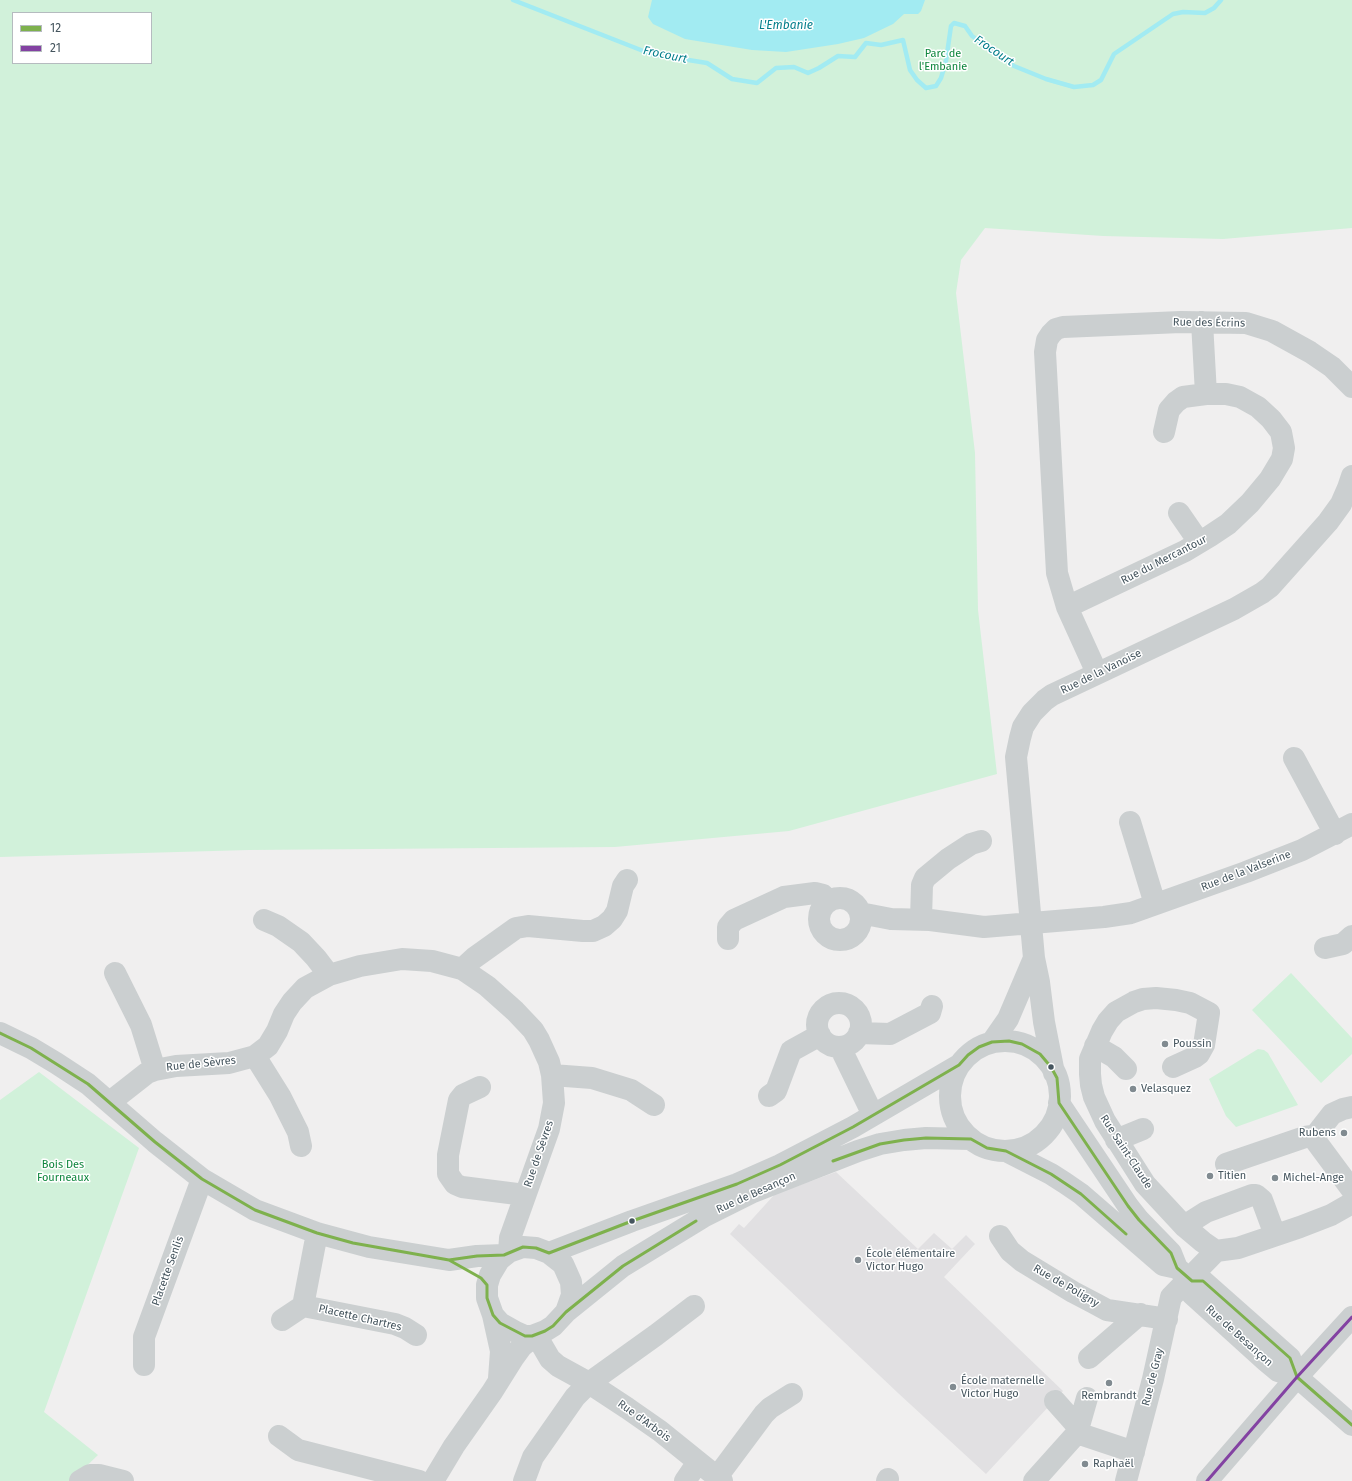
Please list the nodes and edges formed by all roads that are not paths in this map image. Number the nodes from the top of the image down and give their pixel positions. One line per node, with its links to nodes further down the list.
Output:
1 (1202, 322): 2 (street, Rue des Écrins); 3 (street); 9 (street, Rue des Écrins)
2 (1352, 385)
3 (1206, 394): 4 (street, Rue du Mercantour); 8 (street, Rue du Mercantour)
4 (1164, 432)
5 (1351, 483): 10 (street, Rue de la Vanoise)
6 (1180, 513): 8 (street)
7 (1352, 513): 11 (street)
8 (1199, 542): 9 (street, Rue du Mercantour)
9 (1067, 607): 10 (street)
10 (1097, 673): 11 (street, Rue de la Vanoise)
11 (1062, 690): 22 (street, Rue de la Vanoise)
12 (1294, 758): 14 (street, Rue de la Valserine)
13 (1130, 822): 18 (street)
14 (1343, 829): 18 (street, Rue de la Valserine)
15 (982, 841): 20 (street)
16 (627, 880): 27 (street)
17 (829, 901): 19 (street); 19 (street); 24 (street)
18 (1155, 904): 22 (street, Rue de la Valserine)
19 (860, 913): 20 (street, Rue de la Valserine)
20 (921, 919): 22 (street, Rue de la Valserine)
21 (264, 920): 29 (street)
22 (1032, 924): 26 (street, Rue de la Vanoise)
23 (1352, 936): 25 (street)
24 (728, 940)
25 (1325, 948)
26 (1034, 958): 34 (street, Rue de la Vanoise); 42 (street, Rue de la Vanoise)
27 (462, 970): 29 (street, Rue de Sèvres); 43 (street, Rue de Sèvres)
28 (115, 973): 41 (street)
29 (329, 975): 37 (street, Rue de Sèvres)
30 (932, 1006): 32 (street)
31 (0, 1033): 46 (street)
32 (859, 1033): 33 (street); 36 (street)
33 (820, 1035): 36 (street); 45 (street)
34 (992, 1042): 38 (street); 42 (street)
35 (1095, 1046): 39 (street, Rue Saint-Claude); 40 (street); 54 (street, Rue Saint-Claude)
36 (840, 1047): 50 (street)
37 (255, 1056): 41 (street, Rue de Sèvres); 55 (street)
38 (959, 1065): 50 (street, Rue de Besançon); 53 (street)
39 (1173, 1067)
40 (1126, 1069)
41 (155, 1070): 46 (street, Rue de Sèvres)
42 (1054, 1073): 47 (street)
43 (552, 1075): 48 (street); 60 (street, Rue de Sèvres)
44 (480, 1086): 60 (street)
45 (769, 1096)
46 (110, 1102): 58 (street)
47 (1059, 1104): 56 (street); 70 (street)
48 (654, 1105)
49 (1352, 1107): 52 (street)
50 (873, 1115): 67 (street, Rue de Besançon)
51 (1143, 1129): 54 (street)
52 (1314, 1137): 57 (street); 59 (street)
53 (971, 1139): 56 (street); 74 (street, Rue de Besançon)
54 (1116, 1140): 62 (street, Rue Saint-Claude)
55 (301, 1146)
56 (1006, 1151): 70 (street, Rue de Besançon)
57 (1226, 1164)
58 (202, 1179): 63 (street); 83 (street, Placette Senlis)
59 (1352, 1190)
60 (525, 1195): 68 (street, Rue de Sèvres)
61 (1352, 1203): 64 (street)
62 (1184, 1226): 64 (street); 66 (street, Rue Saint-Claude)
63 (316, 1233): 69 (street); 72 (street, Placette Chartres)
64 (1275, 1235): 66 (street)
65 (1000, 1236): 75 (street, Rue de Poligny)
66 (1216, 1250): 70 (street)
67 (549, 1253): 68 (street); 74 (street)
68 (506, 1254): 69 (street); 71 (street)
69 (449, 1260): 71 (street)
70 (1186, 1275): 78 (street, Rue de Gray); 84 (street, Rue de Besançon)
71 (487, 1285): 76 (street)
72 (303, 1306): 79 (street, Placette Chartres); 80 (street, Placette Chartres)
73 (694, 1306): 86 (street)
74 (566, 1312): 81 (street)
75 (1140, 1314): 78 (street, Rue de Poligny); 82 (street)
76 (493, 1316): 81 (street); 85 (street)
77 (1352, 1317): 84 (street)
78 (1167, 1319): 93 (street, Rue de Gray)
79 (282, 1320)
80 (416, 1335)
81 (536, 1335): 85 (street); 86 (street, Rue d'Arbois)
82 (1090, 1358)
83 (144, 1365)
84 (1297, 1377): 90 (street); 104 (street)
85 (499, 1379): 99 (street)
86 (589, 1382): 94 (street, Rue d'Arbois); 100 (street)
87 (792, 1394): 95 (street, Rue d'Arbois)
88 (1087, 1398): 91 (street)
89 (1055, 1401): 91 (street)
90 (1352, 1425)
91 (1078, 1430): 93 (street); 102 (street)
92 (278, 1436): 98 (street)
93 (1134, 1452): 103 (street, Rue de Gray)
94 (698, 1462): 95 (street, Rue d'Arbois); 101 (street)
95 (719, 1479)
96 (80, 1481): 97 (street)
97 (123, 1481)
98 (419, 1481)
99 (433, 1481)
100 (524, 1481)
101 (685, 1481)
102 (1034, 1481)
103 (1126, 1481)
104 (1207, 1481)

